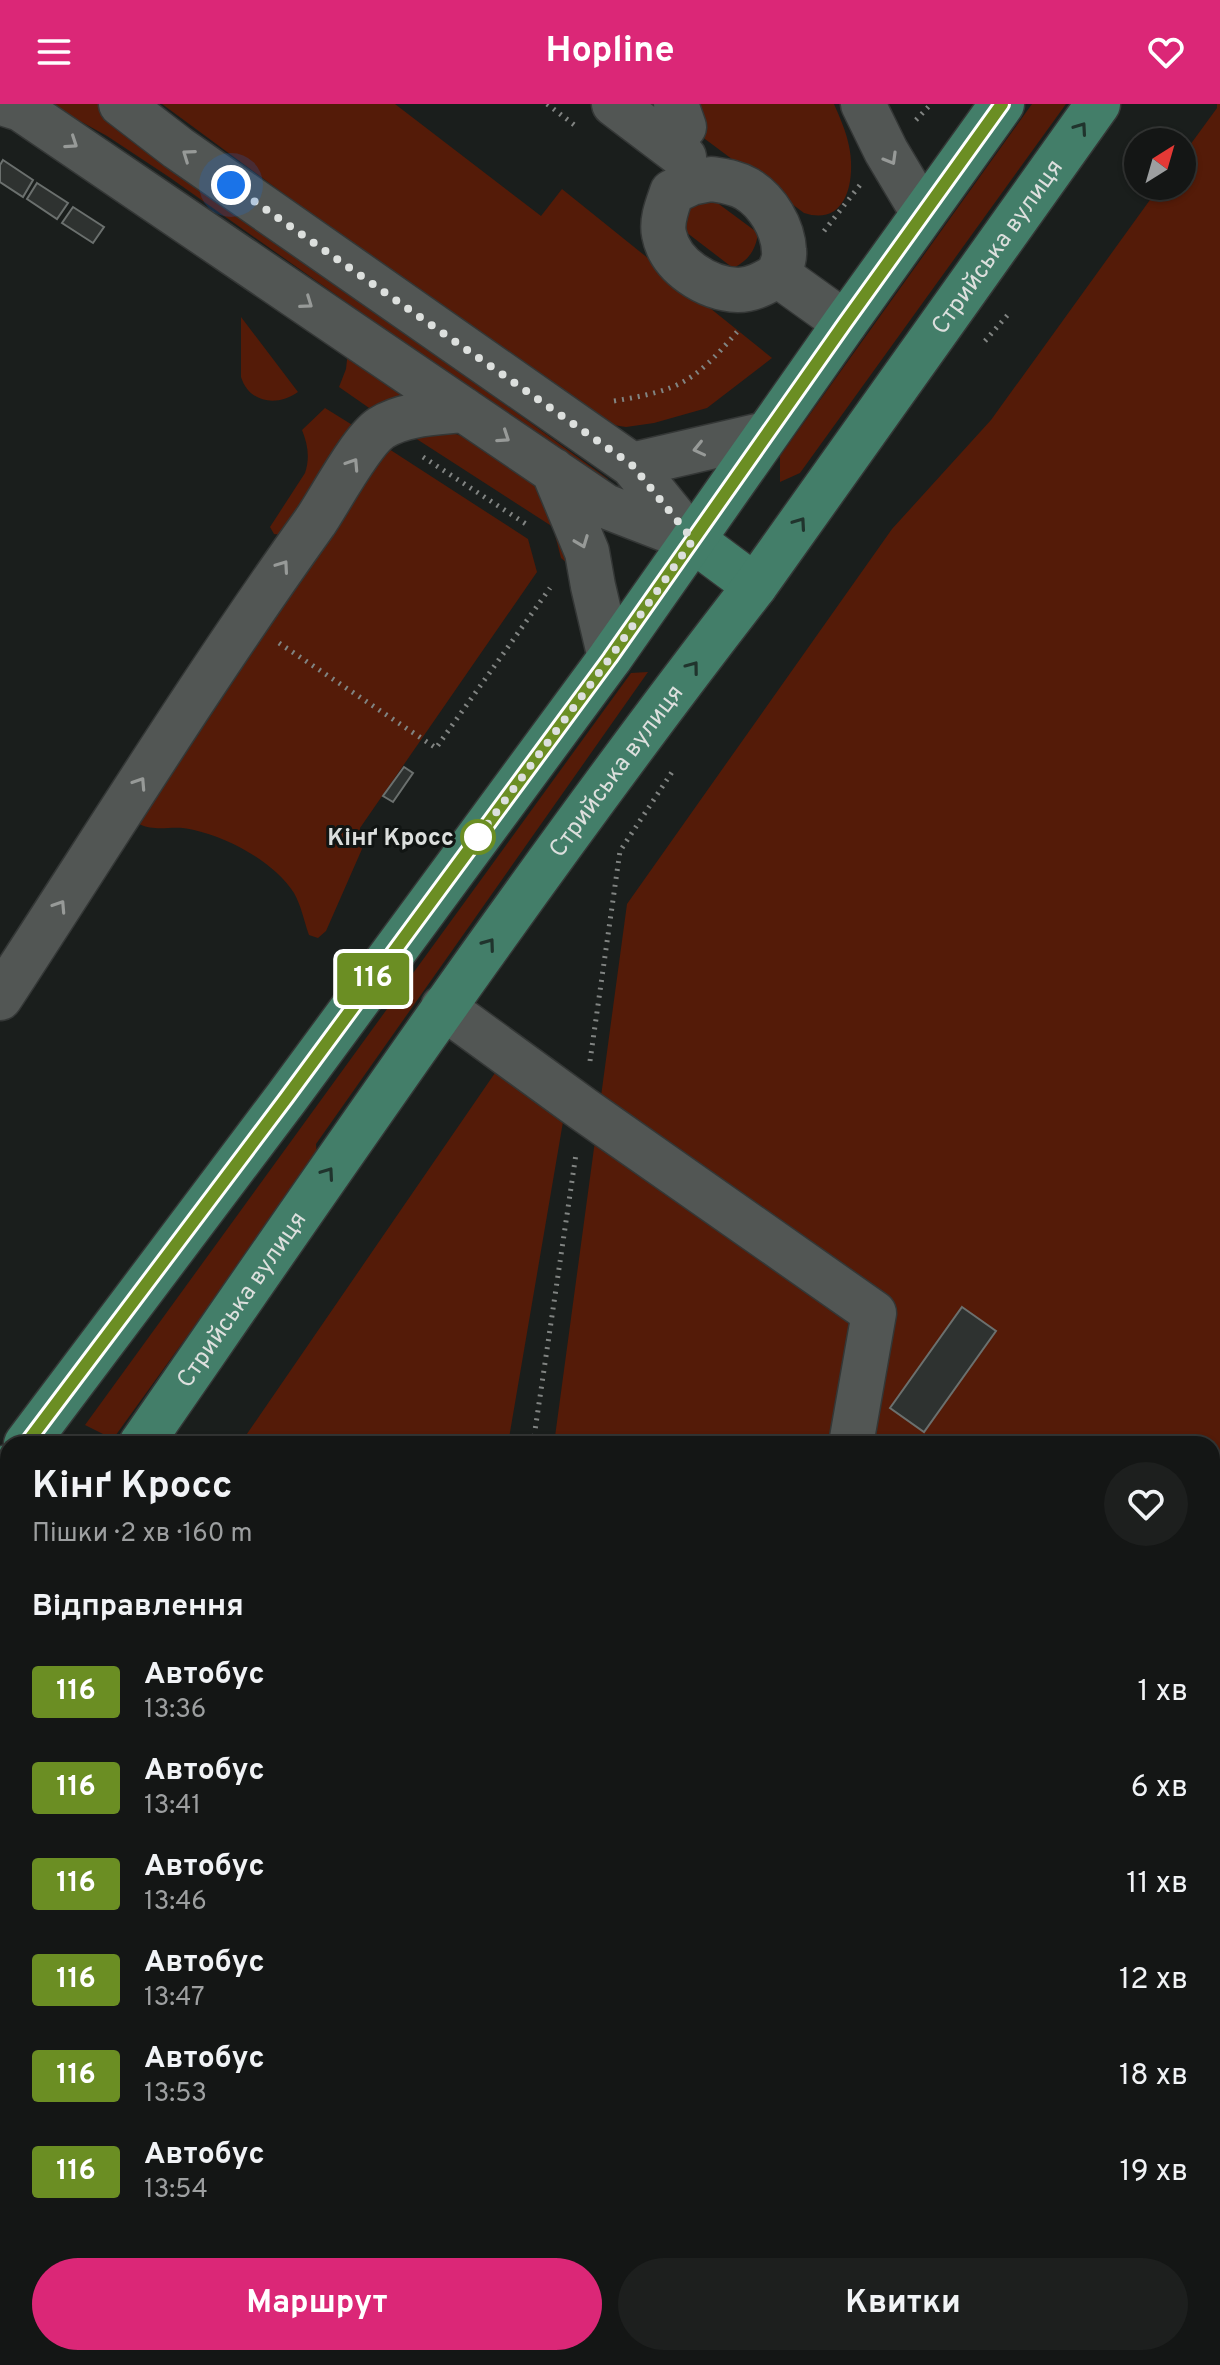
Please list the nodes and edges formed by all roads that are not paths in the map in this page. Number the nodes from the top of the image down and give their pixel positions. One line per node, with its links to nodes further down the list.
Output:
1 (5, 104): 11 (lane, one-way to 11)
2 (121, 104): 13 (lane, one-way to 2)
3 (614, 104): 7 (lane)
4 (863, 104): 8 (lane, one-way to 8)
5 (1002, 104): 8 (main road)
6 (1098, 104): 16 (main road, Стрийська вулиця, one-way to 6)
7 (679, 119)
8 (923, 213): 10 (main road)
9 (778, 275): 10 (lane)
10 (845, 323): 12 (main road)
11 (464, 410): 14 (lane, one-way to 14); 18 (lane, one-way to 11)
12 (766, 434): 13 (lane, one-way to 13); 15 (main road)
13 (632, 465): 15 (lane)
14 (553, 470): 15 (lane); 17 (lane, one-way to 17)
15 (693, 540): 16 (main road); 17 (main road)
16 (755, 586): 19 (main road, Стрийська вулиця, one-way to 16)
17 (610, 658): 20 (main road)
18 (0, 998)
19 (443, 1007): 21 (main road, Стрийська вулиця, one-way to 19); 22 (lane)
20 (32, 1436)
21 (147, 1436)
22 (852, 1436)

